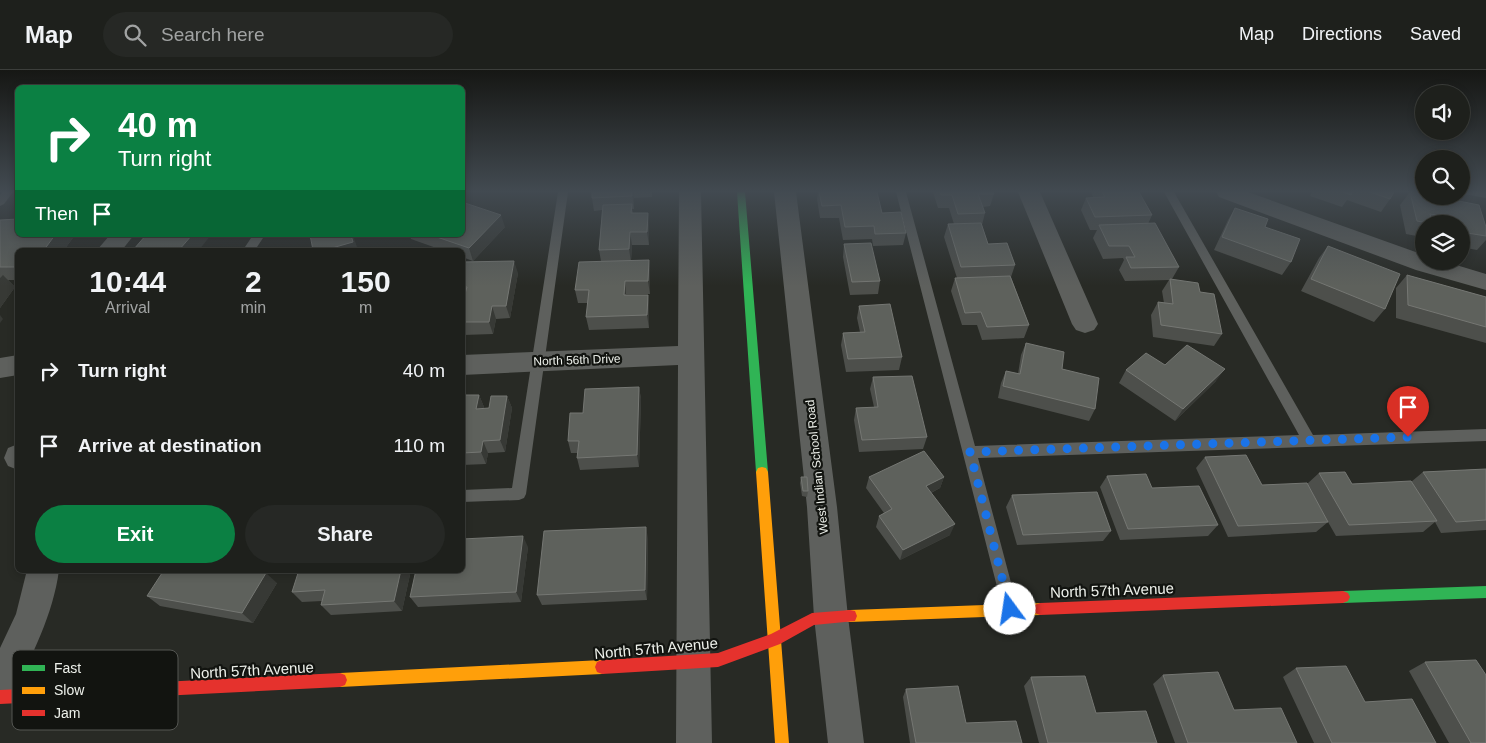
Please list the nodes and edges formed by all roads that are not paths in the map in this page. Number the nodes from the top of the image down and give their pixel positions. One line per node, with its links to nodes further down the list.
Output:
1 (558, 223): 16 (lane)
2 (690, 223): 15 (street)
3 (743, 223): 28 (street)
4 (790, 223): 27 (street, West Indian School Road)
5 (909, 223): 22 (lane)
6 (1042, 223): 14 (street)
7 (1187, 223): 21 (lane)
8 (1313, 223): 13 (street)
9 (121, 237): 11 (street)
10 (258, 237): 12 (lane)
11 (111, 248)
12 (250, 248)
13 (1486, 282)
14 (1084, 324)
15 (692, 355): 16 (street, North 56th Drive); 31 (street)
16 (538, 362): 17 (street, North 56th Drive); 23 (lane)
17 (465, 365)
18 (15, 366): 19 (street)
19 (0, 368)
20 (1486, 435): 21 (lane)
21 (1310, 440): 22 (lane)
22 (970, 452): 26 (lane)
23 (465, 496)
24 (44, 573): 29 (street)
25 (1486, 592): 26 (street, North 57th Avenue)
26 (1010, 609): 27 (street, North 57th Avenue)
27 (831, 617): 28 (street, North 57th Avenue); 36 (street, West Indian School Road)
28 (775, 639): 31 (street, North 57th Avenue); 35 (street)
29 (17, 650)
30 (12, 660): 32 (street)
31 (692, 663): 33 (street, North 57th Avenue); 34 (street)
32 (0, 684)
33 (178, 689)
34 (694, 743)
35 (782, 743)
36 (846, 743)

